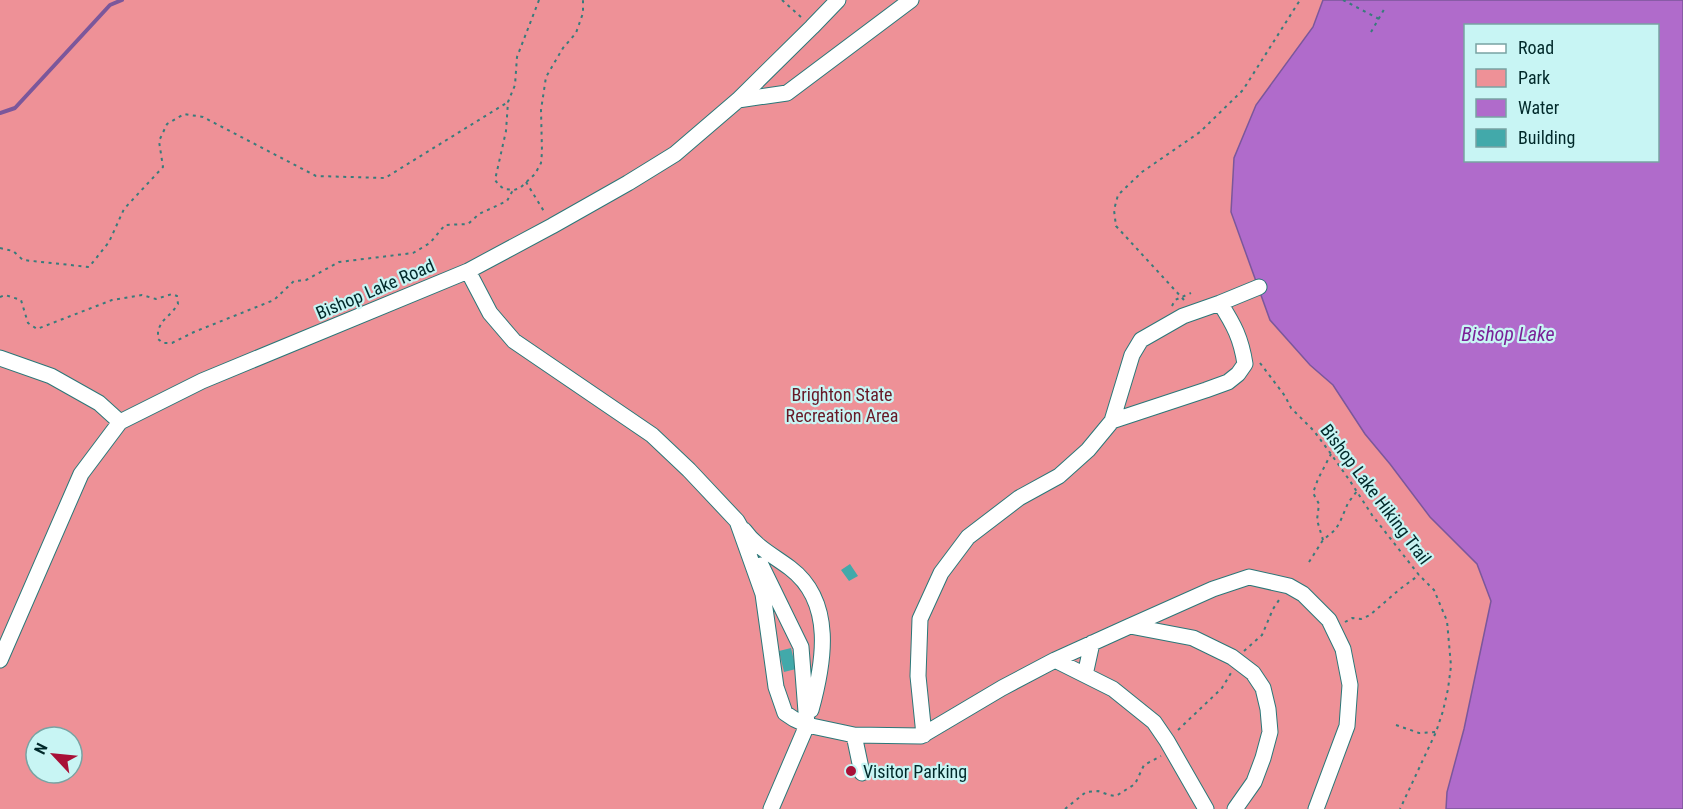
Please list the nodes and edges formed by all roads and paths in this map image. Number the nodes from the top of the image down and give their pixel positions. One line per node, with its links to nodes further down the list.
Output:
1 (538, 0): 13 (path)
2 (583, 0): 14 (path)
3 (782, 0): 10 (path)
4 (838, 0): 10 (street, Bishop Lake Road)
5 (911, 0): 12 (street)
6 (1300, 0): 22 (path)
7 (1343, 0): 9 (path)
8 (1386, 6): 9 (path)
9 (1378, 19): 11 (path)
10 (812, 27): 12 (street, Bishop Lake Road)
11 (1371, 32)
12 (738, 100): 16 (street, Bishop Lake Road)
13 (508, 102): 15 (path); 17 (path)
14 (526, 182): 15 (path); 16 (path)
15 (513, 190): 21 (path)
16 (552, 226): 18 (street, Bishop Lake Road)
17 (0, 248)
18 (468, 271): 27 (street, Bishop Lake Road); 31 (street)
19 (1259, 287): 23 (street)
20 (1191, 293): 22 (path)
21 (0, 297)
22 (1182, 297): 24 (path)
23 (1220, 303): 24 (street); 25 (street)
24 (1190, 314): 28 (street)
25 (1242, 347): 28 (street); 29 (path, Bishop Lake Hiking Trail)
26 (0, 358): 27 (street)
27 (120, 422): 38 (street, Bishop Lake Road)
28 (1112, 422): 45 (street)
29 (1331, 454): 30 (path, Bishop Lake Hiking Trail); 32 (path)
30 (1357, 491): 32 (path); 34 (path, Bishop Lake Hiking Trail)
31 (737, 520): 41 (street); 41 (street); 41 (street)
32 (1323, 540): 33 (path)
33 (1309, 562)
34 (1419, 575): 36 (path); 43 (path, Bishop Lake Hiking Trail)
35 (1130, 626): 36 (street); 37 (street); 51 (street)
36 (1334, 630): 52 (street)
37 (1092, 644): 39 (street); 40 (street)
38 (0, 660)
39 (1055, 660): 40 (street); 45 (street)
40 (1085, 675): 46 (street)
41 (807, 725): 44 (street); 48 (street)
42 (1396, 725): 43 (path)
43 (1436, 732): 53 (path, Bishop Lake Hiking Trail)
44 (854, 735): 45 (street); 47 (street)
45 (924, 735)
46 (1172, 751): 49 (path); 50 (street)
47 (862, 773)
48 (771, 809)
49 (1065, 809)
50 (1206, 809)
51 (1235, 809)
52 (1316, 809)
53 (1400, 809)

